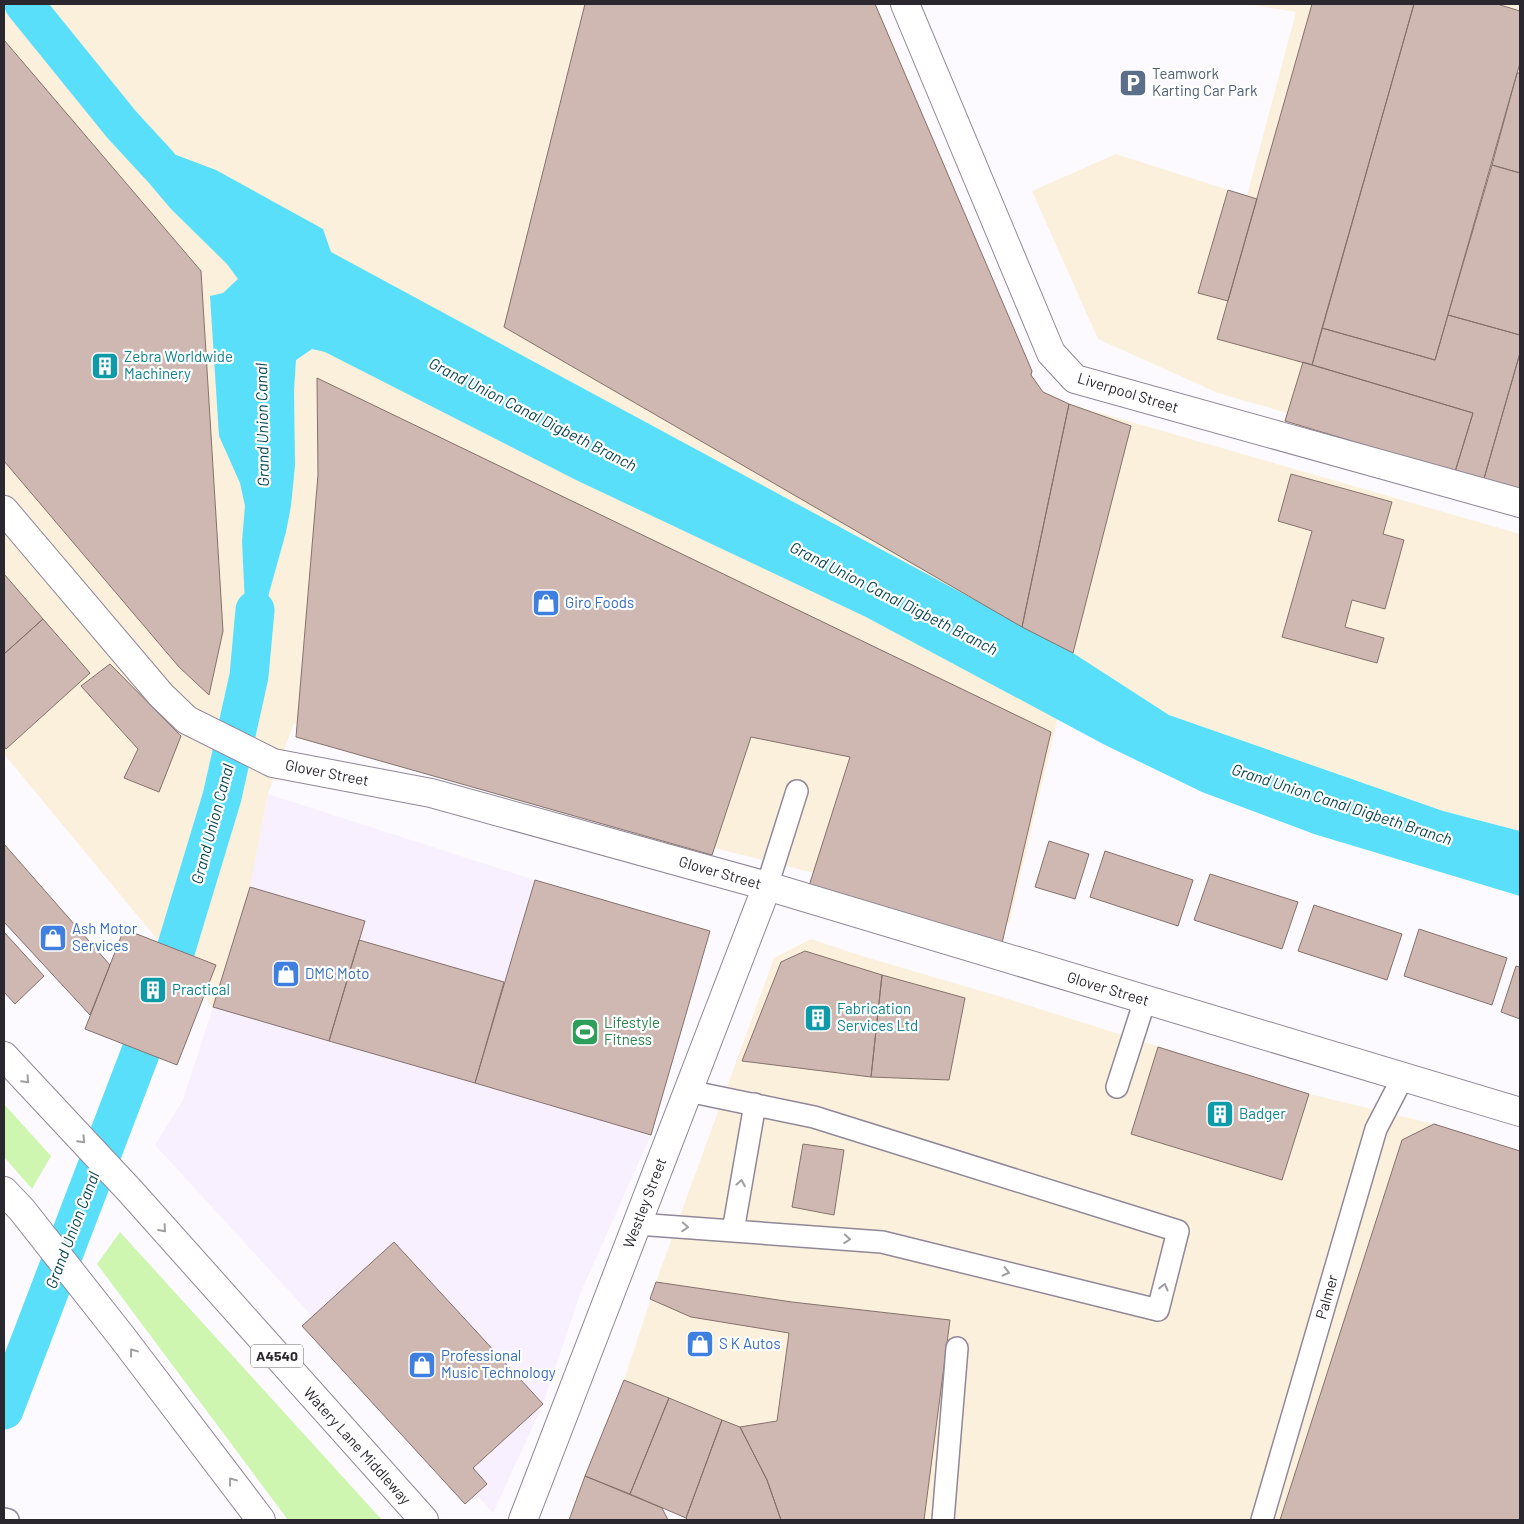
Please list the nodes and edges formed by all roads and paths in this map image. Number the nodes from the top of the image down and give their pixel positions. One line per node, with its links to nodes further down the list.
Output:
1 (905, 4): 2 (main road, Liverpool Street)
2 (1520, 503)
3 (4, 510): 5 (main road, Glover Street)
4 (797, 792): 5 (lane)
5 (767, 886): 6 (main road, Glover Street); 10 (main road, Westley Street)
6 (1145, 1000): 8 (main road, Glover Street); 9 (lane)
7 (4, 1056): 20 (main road, Watery Lane Middleway / A4540, one-way to 20)
8 (1402, 1077): 12 (main road, Glover Street); 23 (lane, Palmer)
9 (1117, 1087)
10 (688, 1091): 11 (lane); 14 (main road, Westley Street)
11 (755, 1104): 15 (lane, one-way to 11); 15 (lane, one-way to 11)
12 (1520, 1112)
13 (13, 1200): 19 (main road, one-way to 13)
14 (637, 1224): 15 (lane, one-way to 15); 21 (main road, Westley Street)
15 (733, 1231)
16 (957, 1348): 22 (lane)
17 (4, 1519): 18 (lane)
18 (8, 1520)
19 (261, 1520)
20 (424, 1520)
21 (523, 1520)
22 (943, 1520)
23 (1262, 1520)

